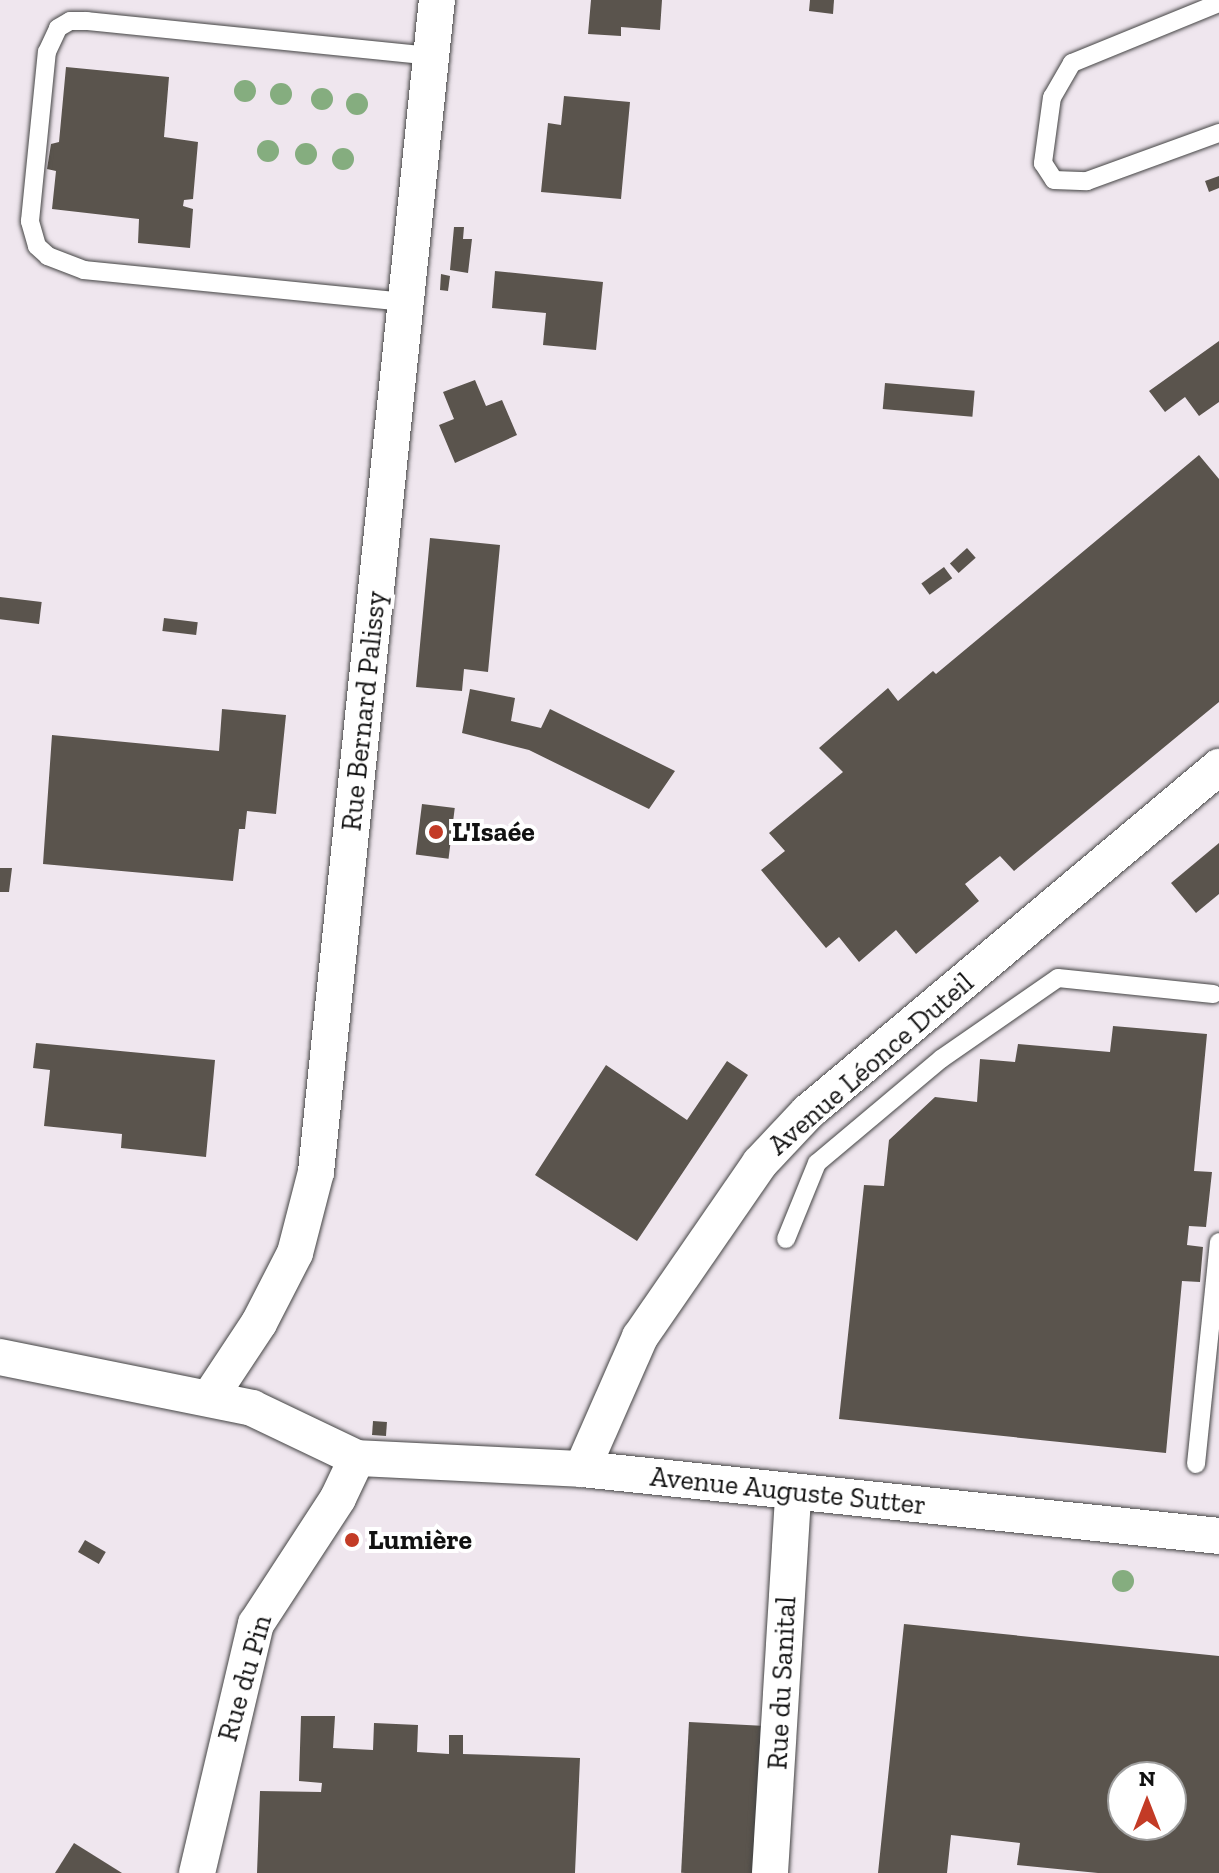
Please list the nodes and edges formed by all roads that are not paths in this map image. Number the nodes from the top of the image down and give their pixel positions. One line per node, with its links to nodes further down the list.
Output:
1 (437, 0): 3 (street, Rue Bernard Palissy)
2 (1219, 3): 4 (lane)
3 (431, 56): 5 (street, Rue Bernard Palissy); 5 (lane)
4 (1219, 133)
5 (405, 302): 11 (street, Rue Bernard Palissy)
6 (1219, 767): 14 (street, Avenue Léonce Duteil)
7 (1213, 994): 8 (lane)
8 (786, 1239)
9 (1219, 1242): 13 (lane)
10 (0, 1357): 11 (street, Avenue Auguste Sutter)
11 (210, 1397): 12 (street, Avenue Auguste Sutter)
12 (357, 1458): 14 (street, Avenue Auguste Sutter); 17 (street, Rue du Pin)
13 (1196, 1464)
14 (582, 1469): 15 (street, Avenue Auguste Sutter)
15 (793, 1493): 16 (street, Avenue Auguste Sutter); 18 (street, Rue du Sanital)
16 (1219, 1536)
17 (197, 1873)
18 (770, 1873)

